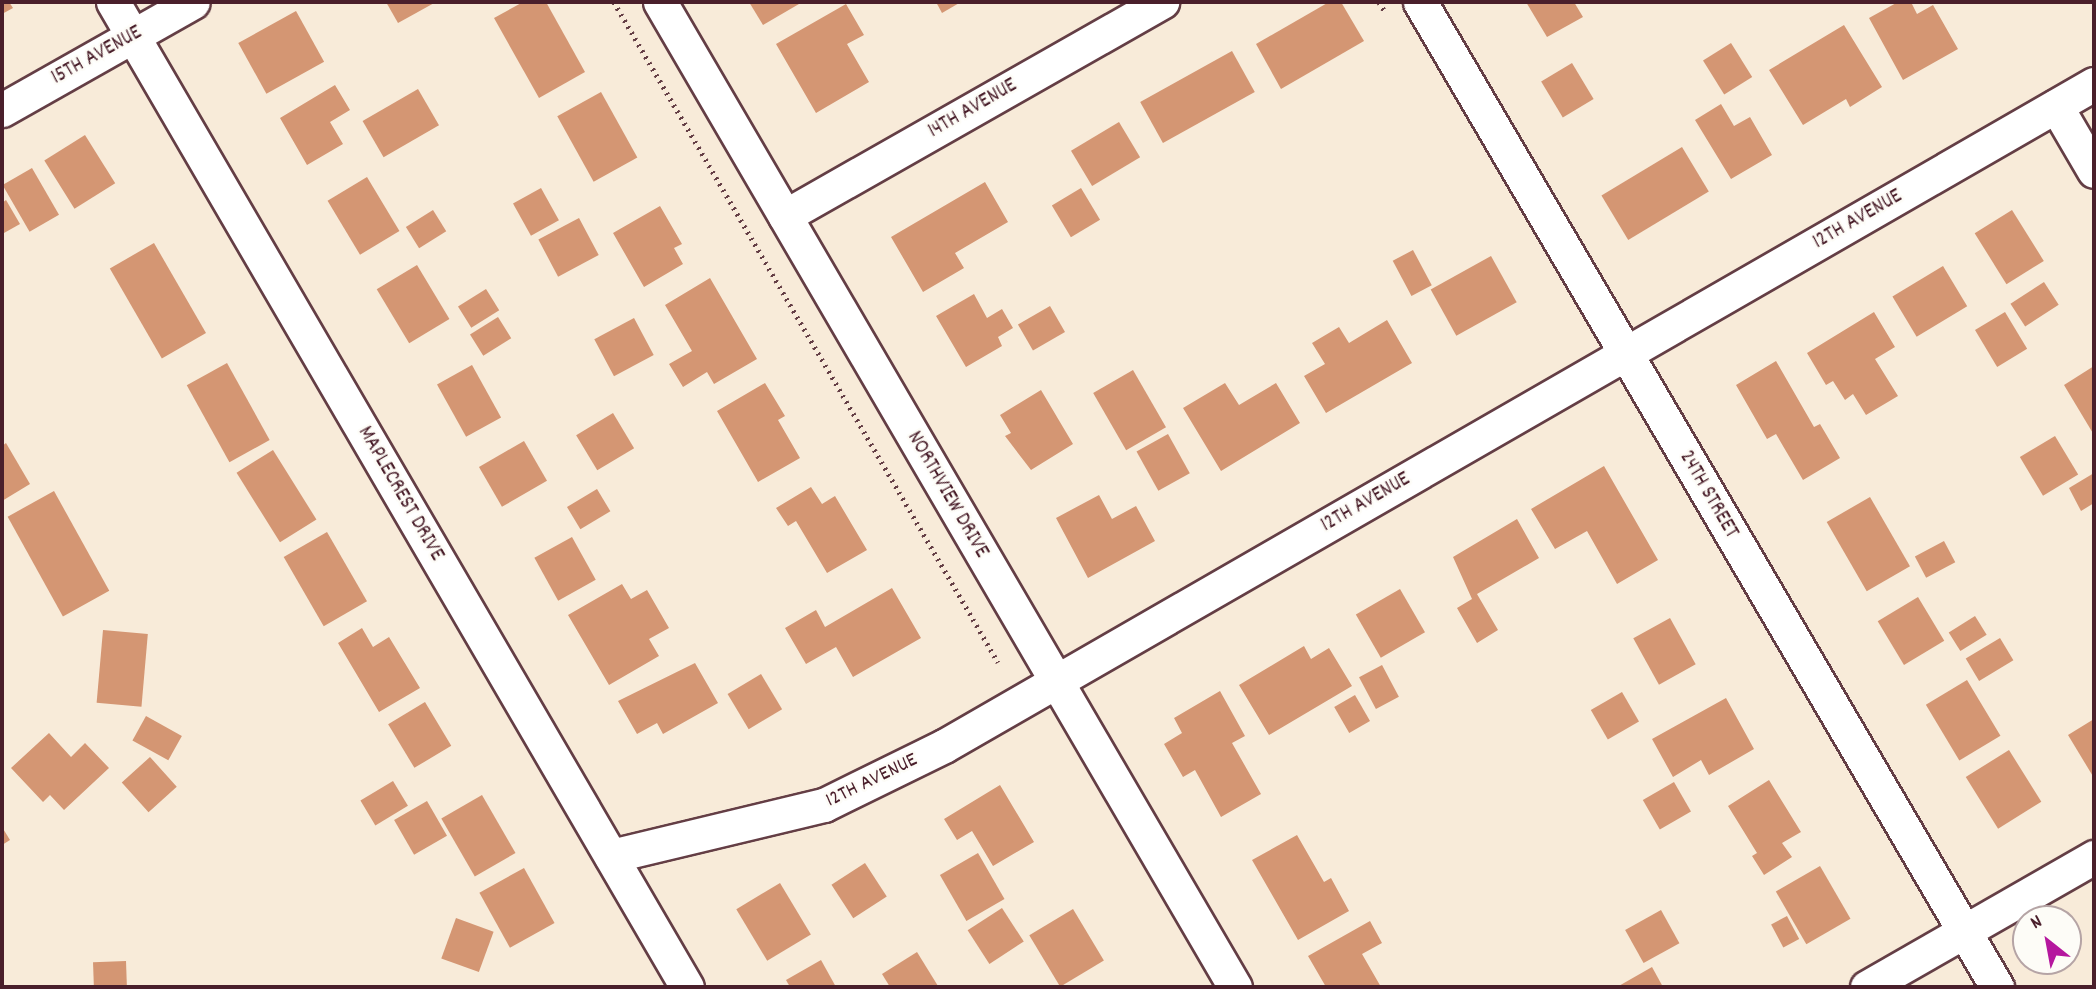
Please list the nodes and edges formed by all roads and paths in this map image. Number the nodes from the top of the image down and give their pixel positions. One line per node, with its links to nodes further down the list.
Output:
1 (113, 2): 7 (street, MAPLECREST DRIVE)
2 (193, 2): 7 (street, 15TH AVENUE)
3 (614, 2): 14 (path)
4 (660, 2): 12 (street, NORTHVIEW DRIVE)
5 (1162, 2): 12 (street, 14TH AVENUE)
6 (1420, 2): 13 (street, 24TH STREET)
7 (132, 36): 10 (street, 15TH AVENUE); 16 (street, MAPLECREST DRIVE)
8 (2094, 84): 9 (street, 12TH AVENUE)
9 (2056, 106): 11 (street); 13 (street, 12TH AVENUE)
10 (2, 110)
11 (2094, 171)
12 (785, 216): 15 (street, NORTHVIEW DRIVE)
13 (1625, 353): 15 (street, 12TH AVENUE); 18 (street, 24TH STREET)
14 (998, 662)
15 (1056, 681): 16 (street, 12TH AVENUE); 20 (street, NORTHVIEW DRIVE)
16 (611, 856): 19 (street, MAPLECREST DRIVE)
17 (2094, 857): 18 (street)
18 (1964, 932): 21 (street); 22 (street, 24TH STREET)
19 (687, 987)
20 (1235, 987)
21 (1867, 987)
22 (1997, 987)

